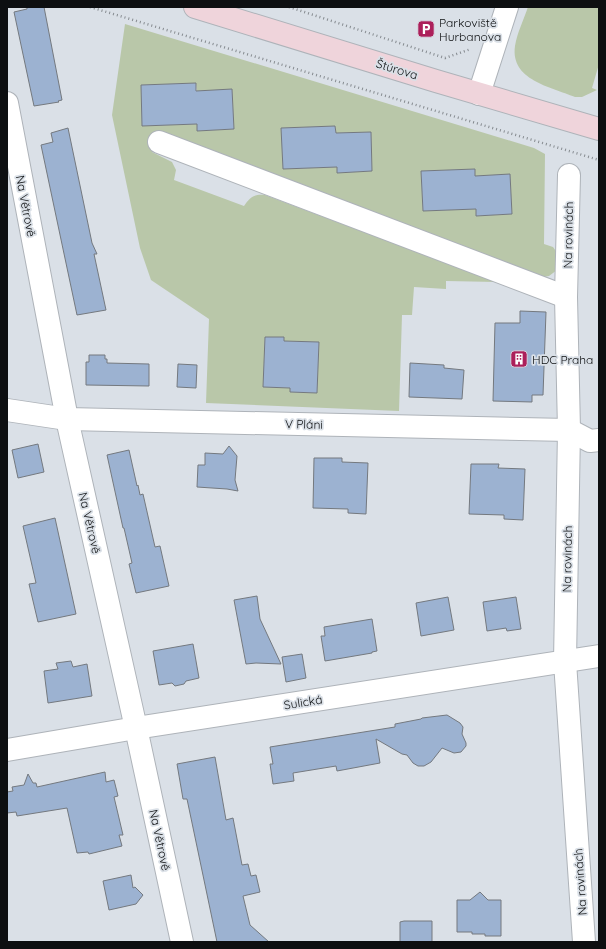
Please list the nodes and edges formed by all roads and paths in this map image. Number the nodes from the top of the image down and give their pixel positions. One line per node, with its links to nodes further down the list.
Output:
1 (90, 7): 10 (path)
2 (195, 7): 6 (street, Štúrova)
3 (289, 7): 5 (path)
4 (507, 7): 6 (street)
5 (472, 48)
6 (479, 94): 8 (street, Štúrova)
7 (7, 103): 14 (street, Na Větrově)
8 (599, 129)
9 (159, 142): 12 (street)
10 (599, 160)
11 (569, 175): 12 (street, Na rovinách)
12 (566, 297): 15 (street, Na rovinách)
13 (7, 410): 14 (street, V Pláni)
14 (66, 419): 15 (street, V Pláni); 19 (street, Na Větrově)
15 (569, 430): 16 (street, V Pláni); 18 (street, Na rovinách)
16 (599, 440)
17 (599, 656): 18 (street, Sulická)
18 (565, 662): 19 (street, Sulická); 22 (street, Na rovinách)
19 (136, 728): 20 (street, Sulická); 21 (street, Na Větrově)
20 (7, 750)
21 (182, 942)
22 (584, 942)

